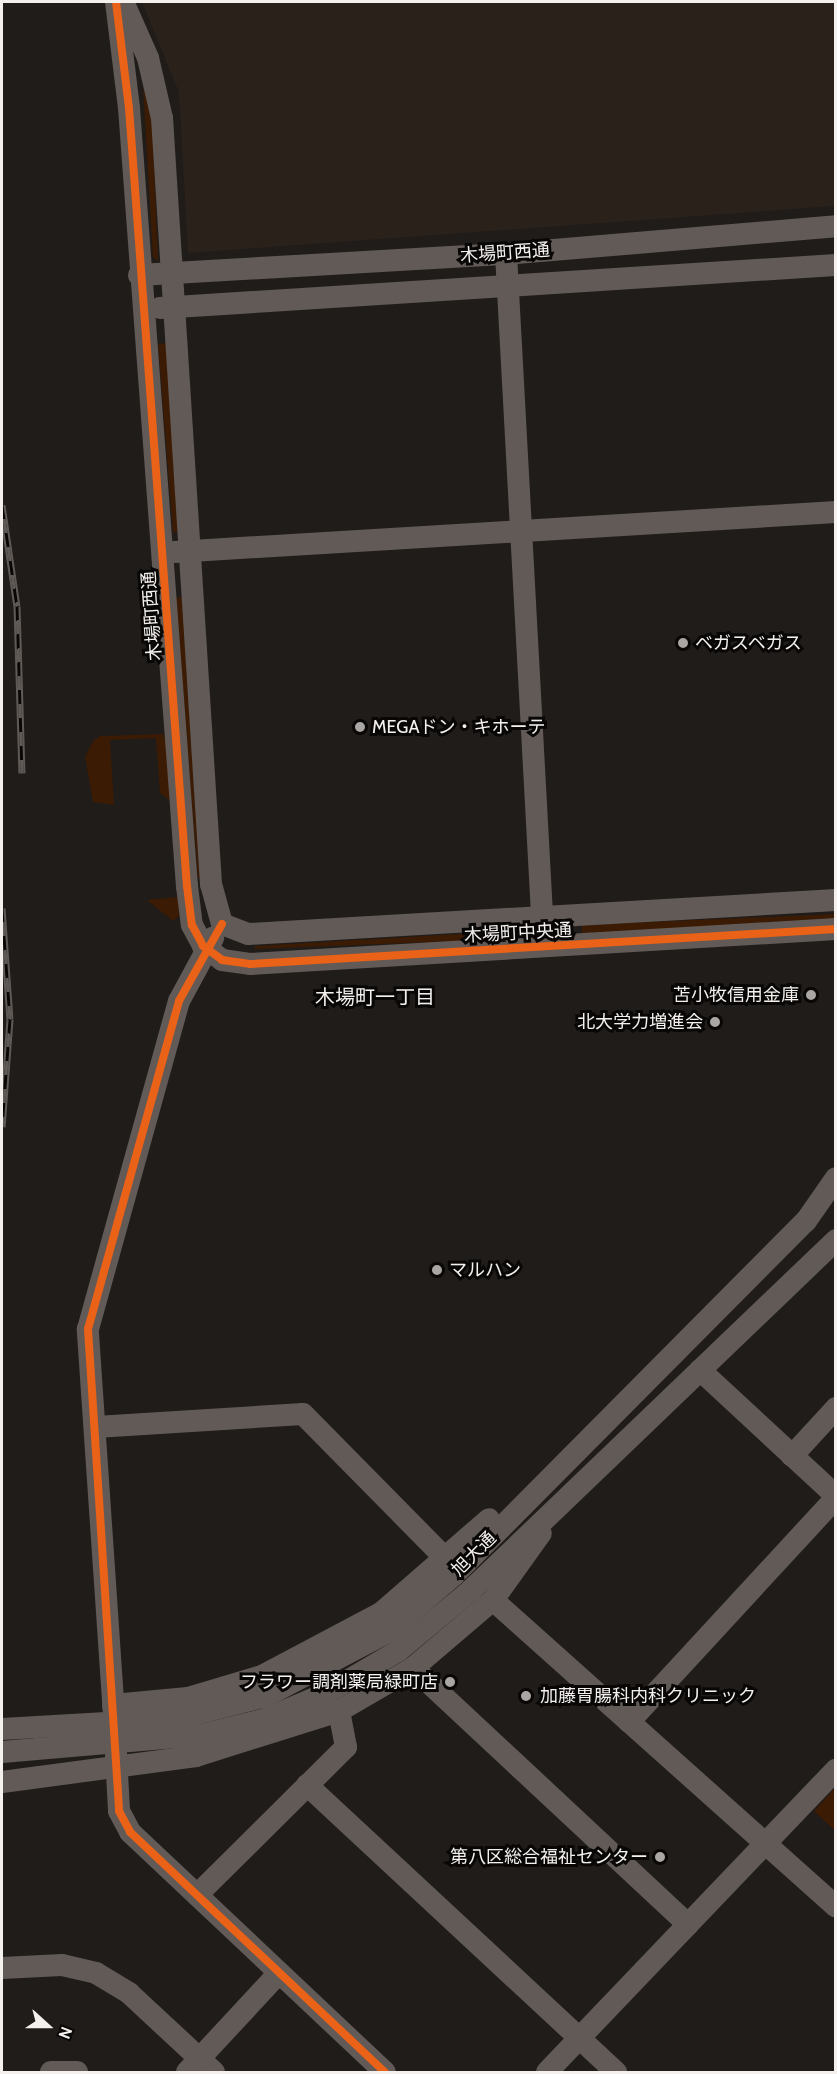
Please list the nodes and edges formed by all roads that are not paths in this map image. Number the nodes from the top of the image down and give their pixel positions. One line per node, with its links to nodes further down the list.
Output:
1 (116, 2): 7 (street)
2 (123, 2): 6 (street)
3 (836, 226): 4 (street, 木場町西通)
4 (506, 254): 6 (street, 木場町西通); 8 (street)
5 (836, 265): 8 (street, 木場町西通)
6 (174, 272): 7 (street, 木場町西通); 9 (street)
7 (139, 275): 10 (street, 木場町西通)
8 (507, 286): 9 (street, 木場町西通); 12 (street)
9 (176, 308): 10 (street, 木場町西通); 13 (street)
10 (145, 309): 14 (street, 木場町西通)
11 (836, 512): 12 (street)
12 (521, 531): 13 (street); 16 (street)
13 (189, 551): 14 (street); 17 (street)
14 (162, 552): 20 (street, 木場町西通)
15 (836, 900): 16 (street, 木場町中央通)
16 (542, 917): 17 (street, 木場町中央通); 19 (street)
17 (222, 924): 20 (street)
18 (836, 929): 19 (street, 木場町中央通)
19 (544, 947): 20 (street, 木場町中央通)
20 (207, 949): 25 (street)
21 (836, 1178): 27 (street, 旭大通)
22 (836, 1240): 23 (street, 旭大通)
23 (700, 1370): 26 (street); 29 (street, 旭大通)
24 (836, 1408): 26 (street)
25 (96, 1427): 30 (street); 33 (street)
26 (792, 1456): 28 (street)
27 (533, 1495): 30 (street); 36 (street, 旭大通)
28 (836, 1497): 35 (street)
29 (551, 1513): 31 (street); 37 (street, 旭大通)
30 (446, 1559): 33 (street)
31 (493, 1600): 32 (street); 35 (street)
32 (413, 1668): 34 (street); 45 (street)
33 (113, 1710): 38 (street, bridge)
34 (339, 1711): 38 (street); 41 (street)
35 (629, 1722): 42 (street)
36 (2, 1729)
37 (2, 1752)
38 (116, 1762): 40 (street); 43 (street)
39 (836, 1770): 42 (street)
40 (2, 1782)
41 (307, 1785): 43 (street); 48 (street)
42 (765, 1844): 44 (street); 45 (street)
43 (197, 1895): 47 (street)
44 (836, 1907)
45 (688, 1924): 48 (street)
46 (2, 1968): 49 (street)
47 (279, 1973): 49 (street); 52 (street)
48 (580, 2038): 53 (street); 54 (street)
49 (200, 2068)
50 (51, 2073): 51 (street)
51 (76, 2073)
52 (385, 2073)
53 (547, 2073)
54 (616, 2073)

